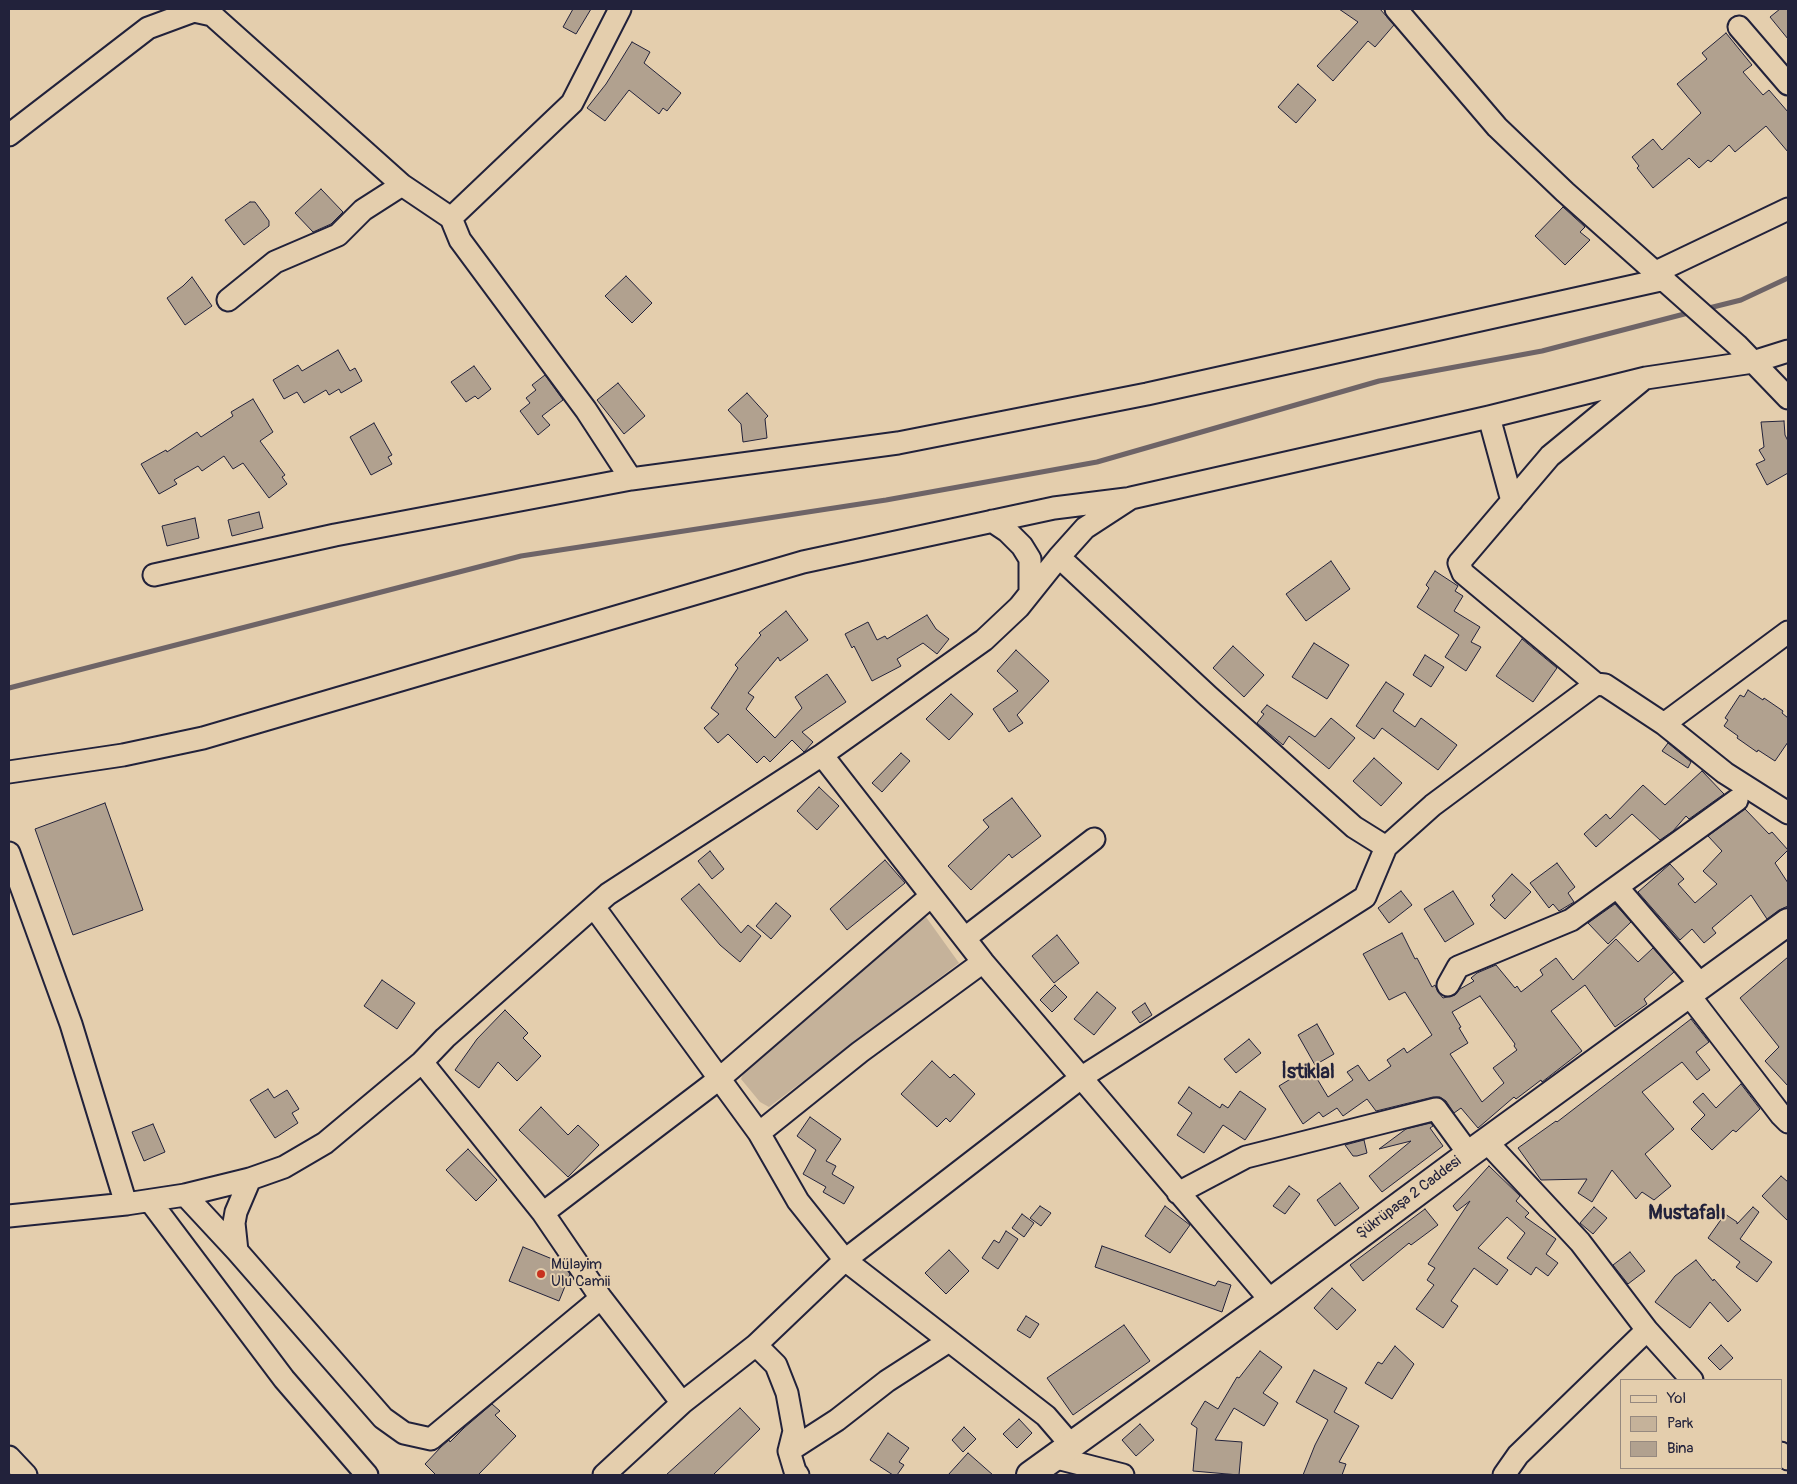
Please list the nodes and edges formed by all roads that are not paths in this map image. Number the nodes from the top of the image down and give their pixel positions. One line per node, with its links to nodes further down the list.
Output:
1 (620, 9): 8 (street)
2 (1396, 9): 9 (street)
3 (1739, 27): 4 (street)
4 (1788, 84)
5 (9, 135): 6 (street)
6 (402, 185): 8 (street); 10 (street)
7 (1788, 209): 9 (street)
8 (451, 218): 16 (street)
9 (1666, 280): 12 (street); 16 (street)
10 (228, 300)
11 (1788, 351): 12 (street)
12 (1754, 362): 13 (street); 14 (street)
13 (1646, 378): 15 (street); 18 (street)
14 (1788, 398)
15 (1489, 416): 17 (street); 18 (street)
16 (631, 479): 21 (street)
17 (1131, 498): 19 (street); 20 (street)
18 (1512, 501): 24 (street)
19 (992, 521): 22 (street); 27 (street)
20 (1059, 557): 22 (street); 31 (street)
21 (154, 574)
22 (1030, 593): 26 (street)
23 (1788, 632): 25 (street)
24 (1596, 684): 25 (street); 31 (street)
25 (1664, 724): 29 (street)
26 (822, 755): 34 (street); 35 (street)
27 (9, 772)
28 (1737, 800): 33 (street)
29 (1788, 813)
30 (1094, 839): 37 (street)
31 (1386, 847): 42 (street)
32 (9, 853): 51 (street)
33 (1617, 888): 39 (street); 40 (street)
34 (931, 896): 37 (street); 43 (street)
35 (594, 907): 41 (street); 43 (street)
36 (1788, 922): 40 (main road, Şükrüpaşa 2 Caddesi)
37 (964, 938): 38 (street)
38 (983, 962): 42 (street); 45 (street)
39 (1448, 985)
40 (1695, 990): 44 (street); 46 (main road, Şükrüpaşa 2 Caddesi)
41 (422, 1062): 47 (street); 52 (street)
42 (1082, 1077): 48 (street); 55 (street)
43 (719, 1079): 45 (street); 52 (street)
44 (1788, 1122)
45 (759, 1133): 55 (street)
46 (1477, 1148): 48 (street); 57 (main road, Şükrüpaşa 2 Caddesi); 58 (street)
47 (250, 1179): 49 (street); 54 (street)
48 (1178, 1193): 57 (street)
49 (185, 1195): 50 (street); 54 (street)
50 (150, 1200): 51 (street); 67 (street)
51 (126, 1204): 53 (street)
52 (543, 1214): 56 (street)
53 (9, 1216)
54 (237, 1251): 56 (street)
55 (845, 1260): 59 (street); 60 (street)
56 (601, 1298): 62 (street)
57 (1271, 1301): 64 (main road, Şükrüpaşa 2 Caddesi)
58 (1647, 1330): 61 (street); 72 (street)
59 (949, 1340): 63 (street); 64 (street)
60 (756, 1345): 62 (street); 63 (street)
61 (1691, 1379)
62 (682, 1403): 68 (street)
63 (789, 1451): 69 (street)
64 (1062, 1451): 70 (main road, Şükrüpaşa 2 Caddesi); 71 (street)
65 (9, 1457): 66 (street)
66 (26, 1475)
67 (366, 1475)
68 (604, 1475)
69 (798, 1475)
70 (1030, 1475)
71 (1123, 1475)
72 (1504, 1475)

